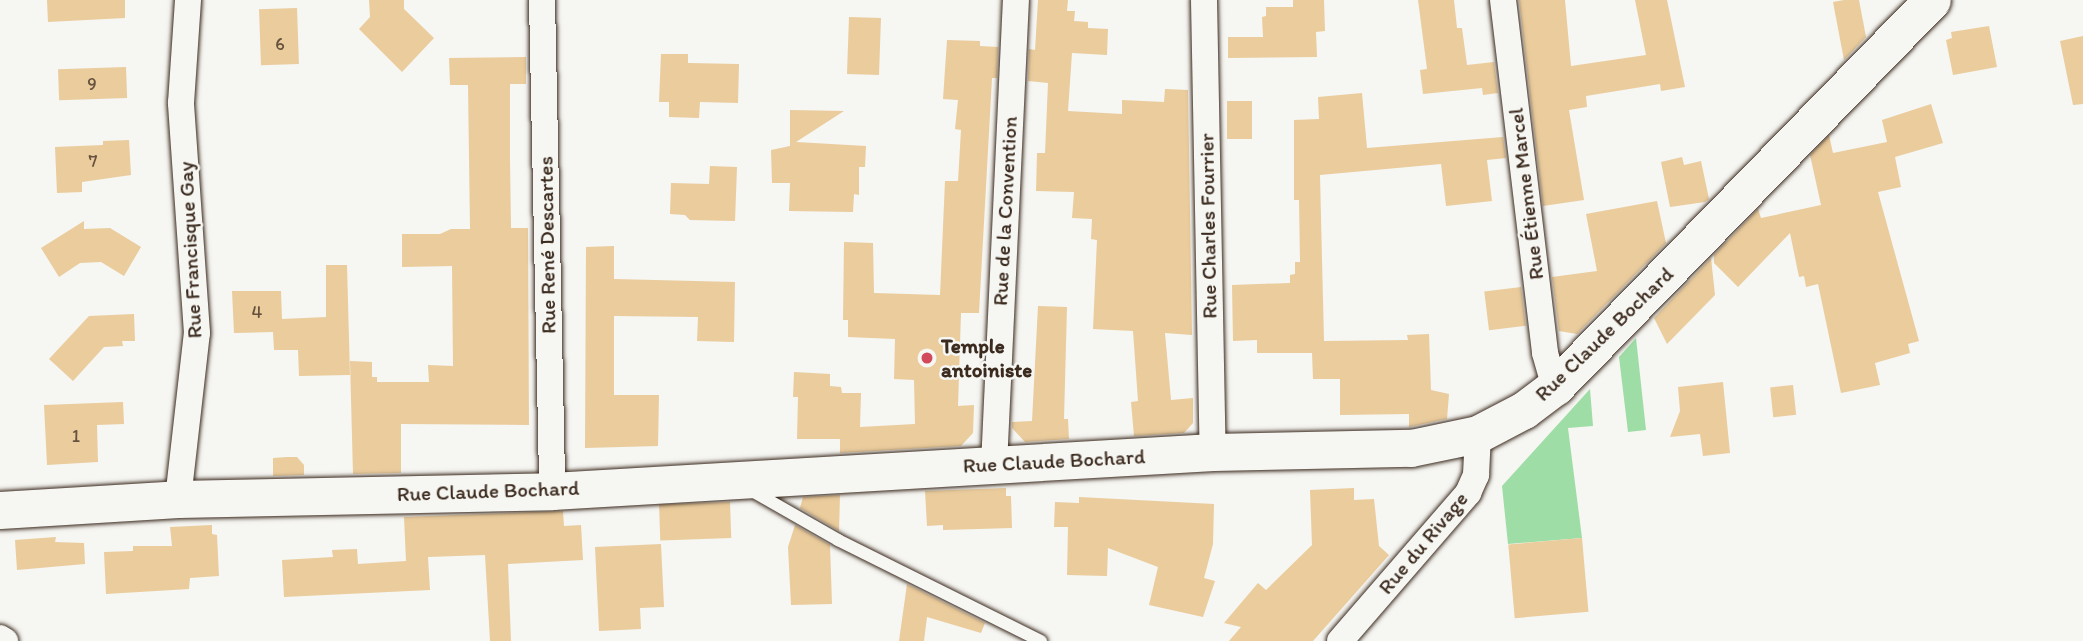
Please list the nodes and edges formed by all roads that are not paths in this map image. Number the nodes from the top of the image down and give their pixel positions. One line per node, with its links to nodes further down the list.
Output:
1 (188, 0): 13 (street, Rue Francisque Gay)
2 (542, 0): 12 (street, Rue René Descartes)
3 (1016, 0): 10 (street, Rue de la Convention)
4 (1204, 0): 9 (street, Rue Charles Fourrier)
5 (1503, 0): 7 (street, Rue Étienne Marcel)
6 (1931, 0): 7 (main road, Rue Claude Bochard)
7 (1555, 387): 8 (main road, Rue Claude Bochard)
8 (1478, 434): 9 (main road, Rue Claude Bochard); 18 (street, Rue du Rivage)
9 (1213, 452): 10 (main road, Rue Claude Bochard)
10 (994, 465): 11 (main road, Rue Claude Bochard)
11 (735, 480): 12 (main road, Rue Claude Bochard); 17 (lane)
12 (552, 491): 13 (main road, Rue Claude Bochard)
13 (178, 499): 14 (main road, Rue Claude Bochard)
14 (0, 510)
15 (0, 638): 16 (street)
16 (5, 641)
17 (1041, 641)
18 (1340, 641)

